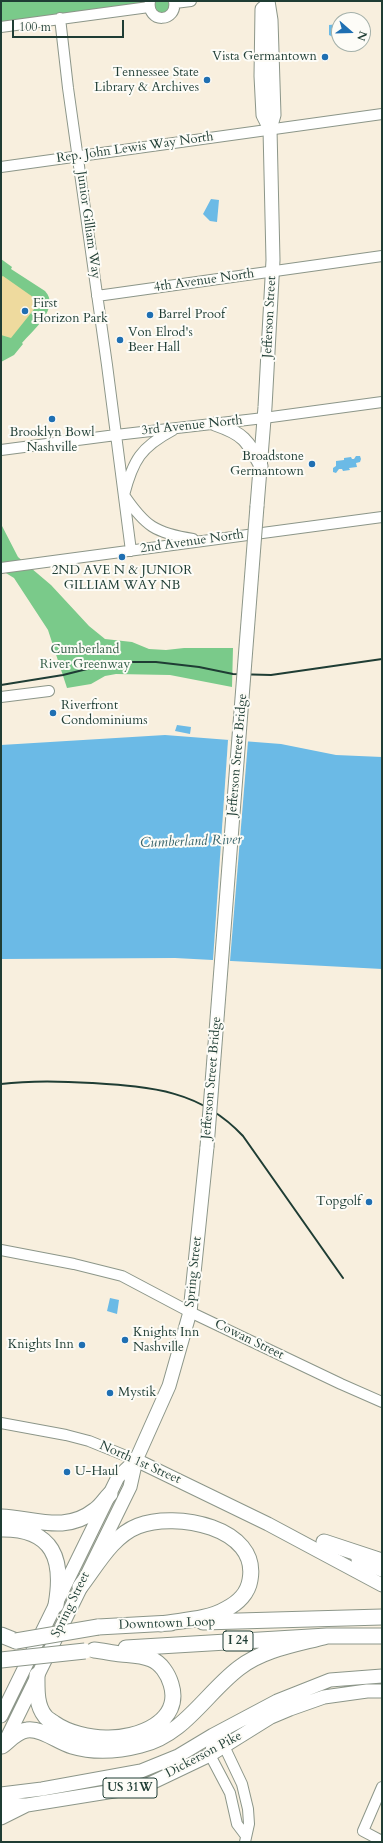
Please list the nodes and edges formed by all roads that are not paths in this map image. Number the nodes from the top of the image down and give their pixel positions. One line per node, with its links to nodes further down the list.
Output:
1 (191, 1): 2 (street)
2 (175, 2): 4 (street)
3 (268, 2): 8 (main road, Jefferson Street)
4 (149, 4): 5 (street)
5 (60, 18): 6 (street); 9 (street, Junior Gilliam Way)
6 (1, 27)
7 (382, 114): 8 (street, Rep. John Lewis Way North)
8 (270, 129): 9 (street, Rep. John Lewis Way North); 12 (main road, Jefferson Street)
9 (78, 156): 10 (street, Rep. John Lewis Way North); 13 (street, Junior Gilliam Way)
10 (1, 167)
11 (382, 256): 12 (street, 4th Avenue North)
12 (272, 271): 13 (street, 4th Avenue North); 15 (main road, Jefferson Street)
13 (98, 296): 18 (street, Junior Gilliam Way)
14 (382, 402): 15 (street, 3rd Avenue North)
15 (264, 418): 16 (street, 3rd Avenue North); 20 (main road, Jefferson Street)
16 (215, 424): 17 (street, 3rd Avenue North); 20 (main road)
17 (178, 428): 18 (street, 3rd Avenue North); 21 (street)
18 (116, 435): 19 (street, 3rd Avenue North); 21 (street, Junior Gilliam Way)
19 (1, 450)
20 (261, 466): 22 (main road, Jefferson Street)
21 (124, 495): 24 (street); 25 (street, Junior Gilliam Way)
22 (258, 506): 29 (main road, Jefferson Street Bridge, bridge)
23 (382, 517): 24 (street, 2nd Avenue North)
24 (202, 541): 25 (street, 2nd Avenue North)
25 (131, 551): 26 (street, 2nd Avenue North)
26 (1, 568)
27 (49, 690): 28 (street)
28 (1, 697)
29 (207, 1147): 31 (main road, Spring Street)
30 (1, 1250): 31 (street, Cowan Street)
31 (190, 1312): 32 (street, Cowan Street); 34 (main road, Spring Street)
32 (382, 1402)
33 (1, 1423): 34 (street, North 1st Street)
34 (136, 1460): 35 (main road, Spring Street); 37 (main road, North 1st Street); 43 (main road, Spring Street)
35 (110, 1494): 36 (highway); 44 (main road, Spring Street)
36 (1, 1517)
37 (269, 1525): 39 (main road, North 1st Street); 42 (main road, North 1st Street)
38 (1, 1529): 44 (highway)
39 (324, 1542): 40 (highway); 41 (main road, North 1st Street)
40 (382, 1561)
41 (382, 1570)
42 (382, 1585)
43 (80, 1587): 46 (highway); 54 (main road, Spring Street)
44 (56, 1605): 57 (main road, Spring Street)
45 (382, 1617): 46 (highway, Downtown Loop / I 24)
46 (161, 1624): 50 (highway, Downtown Loop / I 24, bridge)
47 (1, 1636): 50 (highway)
48 (327, 1636): 49 (highway, Downtown Loop / I 24); 52 (highway, Downtown Loop / I 24); 60 (highway)
49 (382, 1636)
50 (16, 1641): 51 (highway, Downtown Loop / I 24)
51 (1, 1643)
52 (90, 1650): 53 (highway, Downtown Loop / I 24, bridge); 54 (highway)
53 (1, 1660)
54 (37, 1675): 60 (main road, Spring Street)
55 (382, 1676): 58 (main road, Dickerson Pike / US 31W)
56 (382, 1692): 59 (main road, Dickerson Pike / US 31W)
57 (1, 1716)
58 (212, 1735): 59 (street); 61 (street); 63 (main road, Dickerson Pike / US 31W)
59 (224, 1746): 61 (main road, Dickerson Pike / US 31W); 67 (street)
60 (2, 1748)
61 (210, 1755): 65 (main road, Dickerson Pike / US 31W); 67 (street)
62 (382, 1787): 68 (street)
63 (4, 1790)
64 (1, 1805): 65 (main road)
65 (27, 1805): 66 (main road, Dickerson Pike / US 31W)
66 (1, 1818)
67 (245, 1839)
68 (382, 1840)

